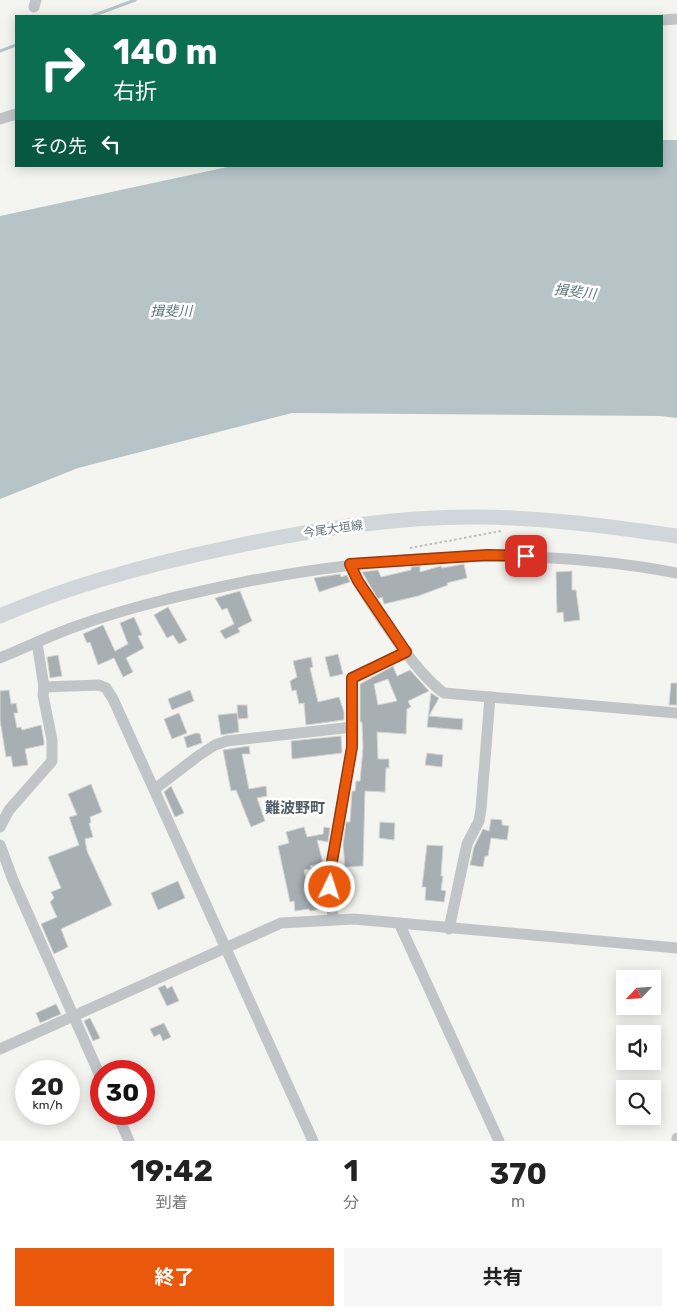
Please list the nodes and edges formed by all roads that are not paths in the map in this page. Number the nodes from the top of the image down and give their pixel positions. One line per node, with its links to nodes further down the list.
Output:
1 (677, 19): 2 (street)
2 (663, 20)
3 (15, 114): 4 (street)
4 (0, 119)
5 (677, 536): 8 (main road, 今尾大垣線)
6 (350, 564): 7 (street); 9 (street); 10 (street)
7 (677, 573)
8 (0, 616)
9 (37, 643): 11 (street); 12 (street)
10 (406, 652): 13 (street); 15 (street)
11 (0, 658)
12 (44, 687): 16 (street); 17 (street)
13 (490, 697): 14 (street); 21 (street)
14 (677, 713)
15 (353, 727): 16 (street); 19 (street)
16 (155, 789): 22 (street)
17 (0, 827)
18 (0, 845): 24 (street)
19 (333, 919): 20 (street); 22 (street)
20 (399, 923): 21 (street); 30 (street)
21 (449, 928): 23 (street)
22 (226, 947): 24 (street); 29 (street)
23 (677, 948)
24 (74, 1016): 25 (street); 26 (street)
25 (0, 1049)
26 (93, 1060)
27 (122, 1125): 28 (street)
28 (130, 1141)
29 (313, 1141)
30 (499, 1141)

